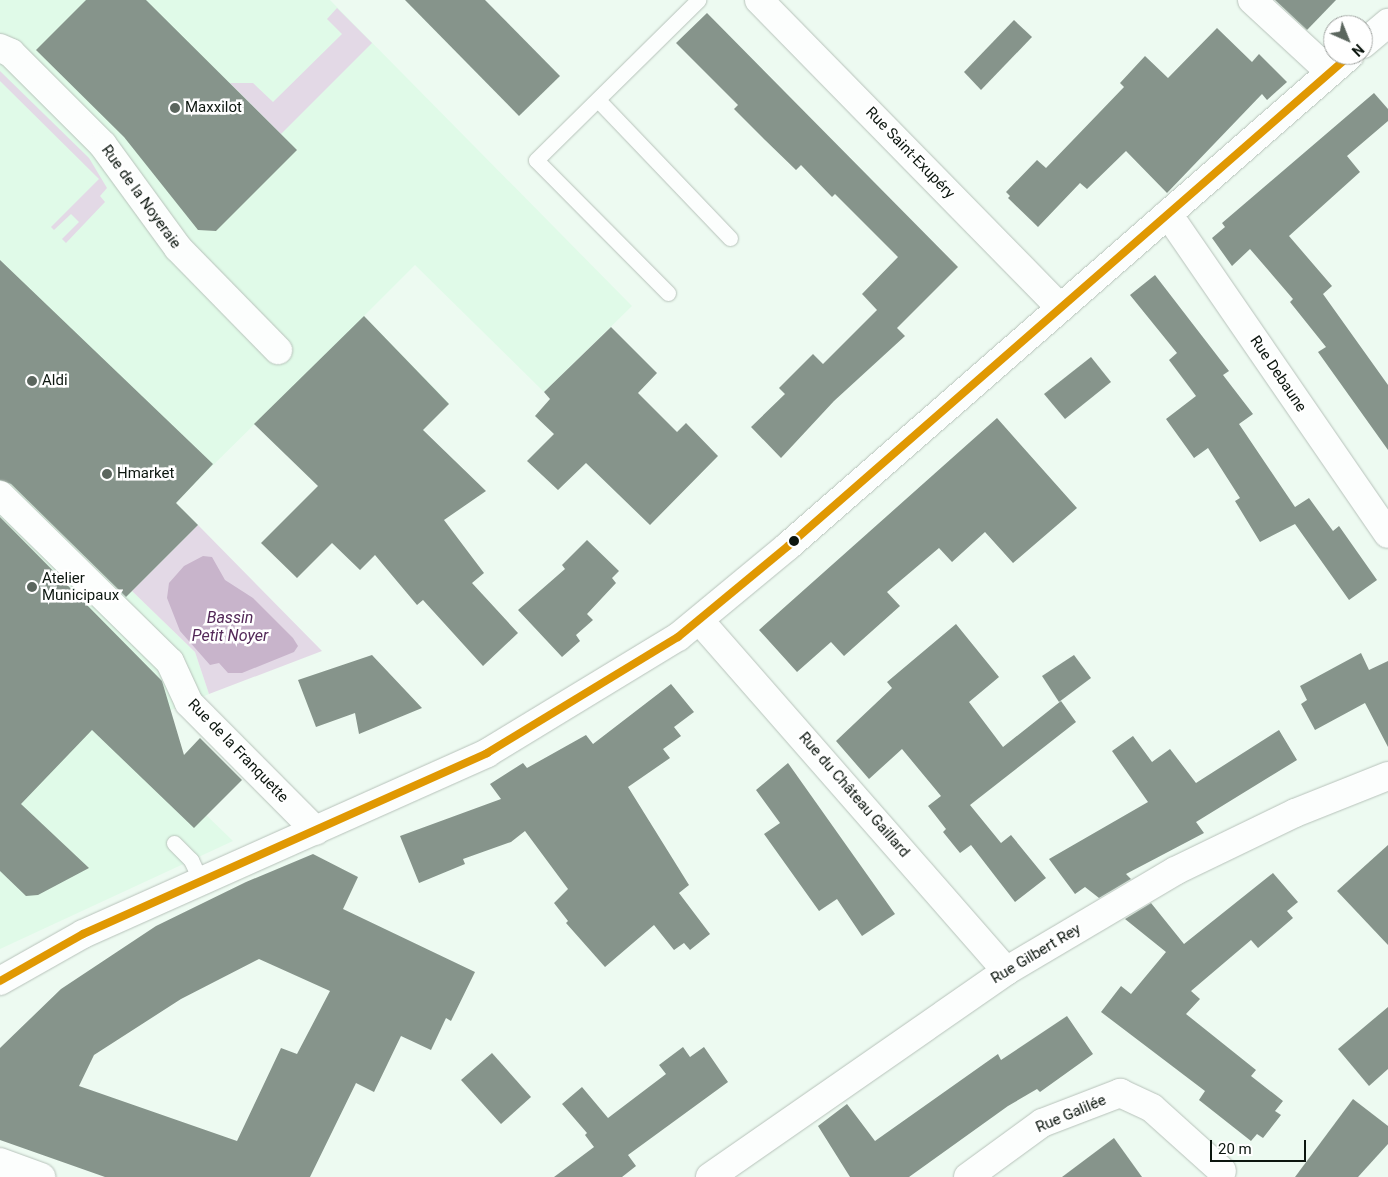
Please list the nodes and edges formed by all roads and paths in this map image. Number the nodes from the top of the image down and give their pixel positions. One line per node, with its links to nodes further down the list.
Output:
1 (698, 0): 9 (lane)
2 (759, 0): 13 (street, Rue Saint-Exupéry)
3 (1252, 0): 7 (street)
4 (1388, 23): 5 (street)
5 (1373, 36)
6 (0, 48): 14 (street, Rue de la Noyeraie)
7 (1323, 52)
8 (1339, 65): 10 (street)
9 (598, 100): 11 (lane); 12 (lane)
10 (1168, 214): 13 (street); 16 (street, Rue Debaune)
11 (730, 238)
12 (668, 293)
13 (1060, 307): 17 (street)
14 (278, 350)
15 (0, 495): 19 (street, Rue de la Franquette)
16 (1388, 534)
17 (700, 621): 19 (street); 22 (street, Rue du Château Gaillard)
18 (1388, 776): 22 (street, Rue Gilbert Rey)
19 (316, 831): 21 (street)
20 (174, 843): 21 (lane)
21 (201, 881): 23 (street)
22 (1006, 971): 27 (street, Rue Gilbert Rey)
23 (2, 978)
24 (0, 1162): 26 (street)
25 (1222, 1171): 28 (street, Rue Galilée)
26 (41, 1177)
27 (710, 1177)
28 (968, 1177)

